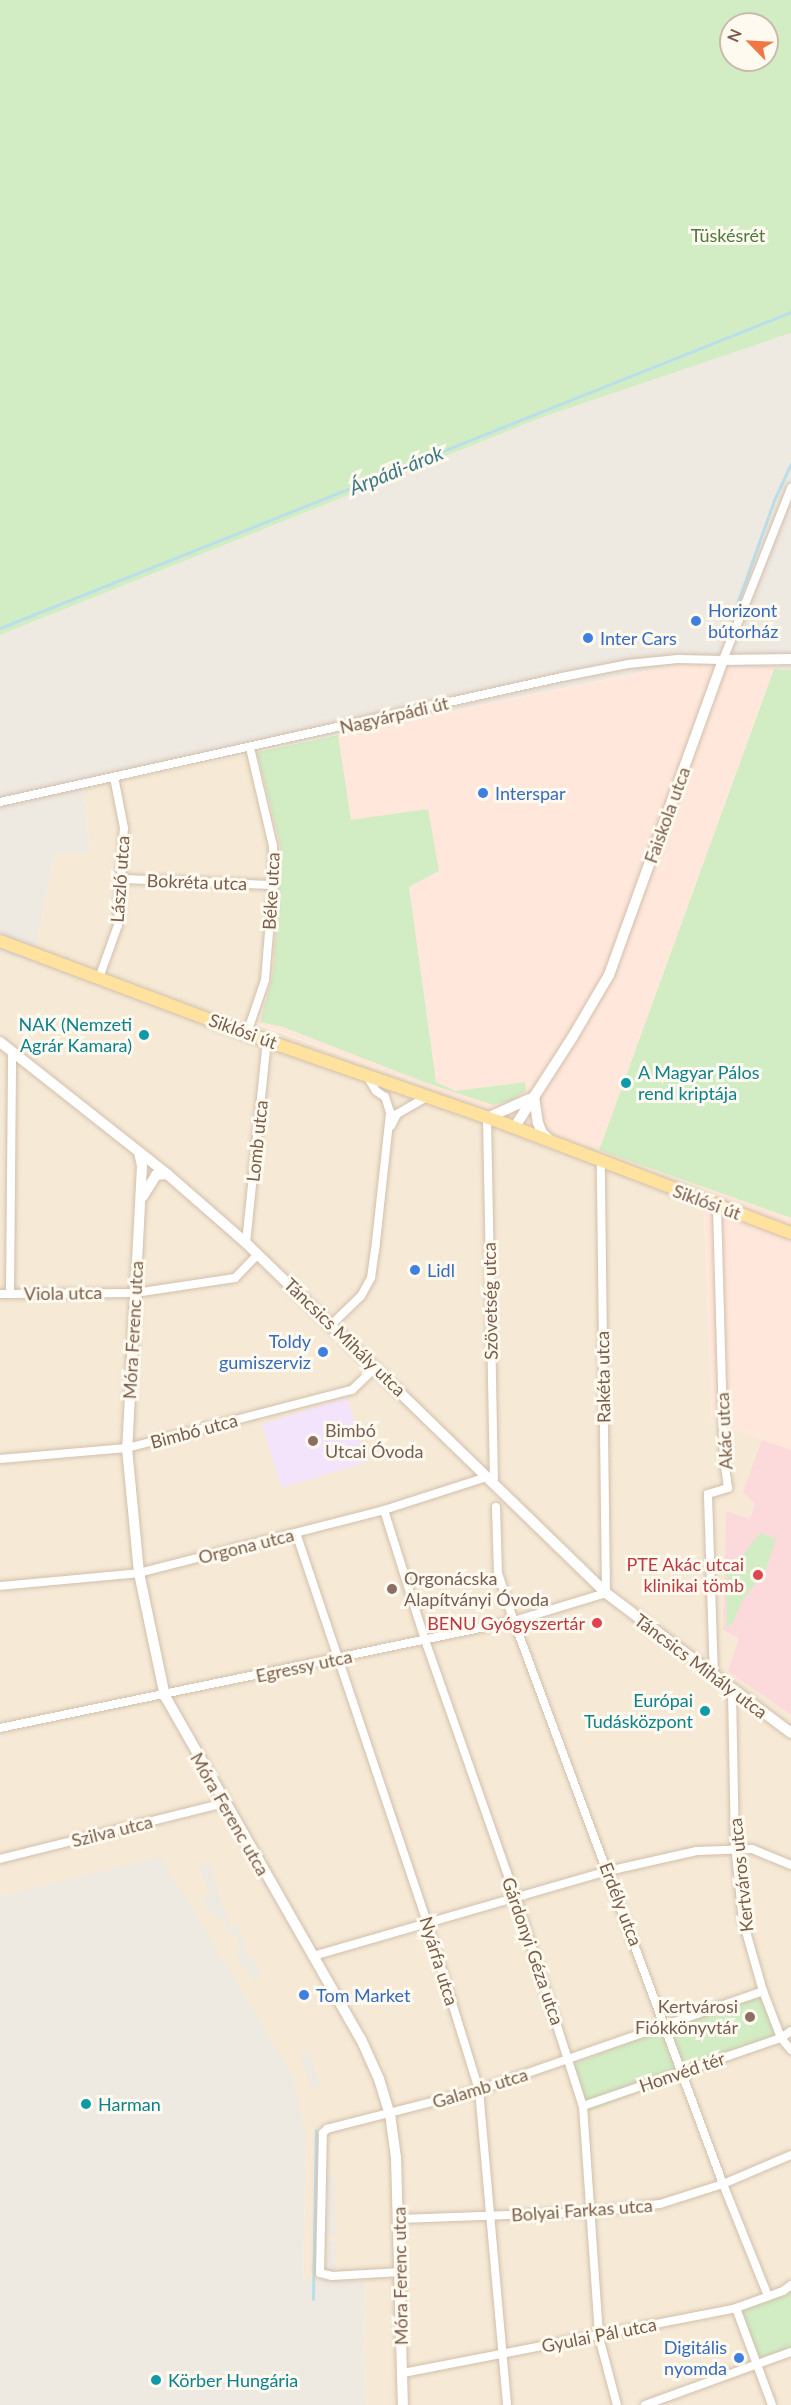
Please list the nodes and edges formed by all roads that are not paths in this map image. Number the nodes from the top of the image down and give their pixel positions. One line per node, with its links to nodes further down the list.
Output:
1 (791, 488): 3 (street, Faiskola utca)
2 (791, 659): 3 (street, Nagyárpádi út)
3 (723, 660): 4 (street, Nagyárpádi út); 16 (street, Faiskola utca)
4 (250, 748): 5 (street, Nagyárpádi út); 8 (street, Béke utca)
5 (114, 777): 6 (street, Nagyárpádi út); 7 (street, László utca)
6 (0, 802)
7 (121, 879): 8 (street, Bokréta utca); 10 (street, László utca)
8 (273, 885): 11 (street, Béke utca)
9 (0, 941): 10 (main road, Siklósi út)
10 (99, 978): 11 (main road, Siklósi út)
11 (247, 1033): 12 (main road, Siklósi út)
12 (267, 1040): 15 (main road, Siklósi út); 28 (street, Lomb utca)
13 (0, 1042): 14 (street, Táncsics Mihály utca)
14 (12, 1052): 22 (street, Táncsics Mihály utca); 31 (street)
15 (367, 1076): 17 (main road, Siklósi út); 21 (street)
16 (534, 1096): 18 (street); 19 (street, Faiskola utca); 20 (street)
17 (426, 1097): 18 (main road, Siklósi út); 21 (street)
18 (487, 1118): 19 (main road, Siklósi út); 36 (street, Szövetség utca)
19 (514, 1128): 20 (main road, Siklósi út)
20 (555, 1144): 23 (main road, Siklósi út)
21 (385, 1146): 32 (street)
22 (139, 1152): 24 (street, Táncsics Mihály utca); 25 (street, Móra Ferenc utca)
23 (601, 1161): 26 (main road, Siklósi út); 42 (street, Rakéta utca)
24 (167, 1174): 25 (street, Móra Ferenc utca); 28 (street, Táncsics Mihály utca)
25 (140, 1202): 30 (street, Móra Ferenc utca)
26 (717, 1205): 27 (main road, Siklósi út); 46 (street, Akác utca)
27 (791, 1233)
28 (246, 1243): 29 (street, Táncsics Mihály utca)
29 (258, 1254): 30 (street, Viola utca); 32 (street, Táncsics Mihály utca)
30 (135, 1293): 31 (street, Viola utca); 34 (street, Móra Ferenc utca)
31 (5, 1294)
32 (332, 1324): 33 (street, Táncsics Mihály utca)
33 (376, 1366): 34 (street, Bimbó utca); 36 (street, Táncsics Mihály utca)
34 (127, 1448): 35 (street, Bimbó utca); 40 (street, Móra Ferenc utca)
35 (0, 1459)
36 (491, 1480): 38 (street, Orgona utca); 42 (street, Táncsics Mihály utca)
37 (496, 1507): 43 (street, Erdély utca)
38 (384, 1510): 39 (street, Orgona utca); 44 (street, Gárdonyi Géza utca)
39 (296, 1533): 40 (street, Orgona utca); 45 (street, Nyárfa utca)
40 (138, 1573): 41 (street, Orgona utca); 48 (street, Móra Ferenc utca)
41 (0, 1586)
42 (606, 1593): 43 (street, Egressy utca); 46 (street, Táncsics Mihály utca)
43 (514, 1621): 44 (street, Egressy utca); 55 (street, Erdély utca)
44 (425, 1640): 45 (street, Egressy utca); 56 (street, Gárdonyi Géza utca)
45 (338, 1659): 48 (street, Egressy utca); 57 (street, Nyárfa utca)
46 (714, 1677): 47 (street, Táncsics Mihály utca)
47 (732, 1691): 50 (street, Táncsics Mihály utca); 52 (street, Kertváros utca)
48 (165, 1696): 49 (street, Egressy utca); 51 (street, Móra Ferenc utca)
49 (0, 1728)
50 (791, 1733)
51 (225, 1803): 53 (street, Szilva utca); 58 (street, Móra Ferenc utca)
52 (735, 1848): 54 (street); 55 (street); 59 (street, Kertváros utca)
53 (0, 1859)
54 (791, 1865)
55 (609, 1871): 56 (street); 60 (street, Erdély utca)
56 (515, 1898): 57 (street); 64 (street, Gárdonyi Géza utca)
57 (428, 1922): 58 (street); 66 (street, Nyárfa utca)
58 (313, 1956): 68 (street, Móra Ferenc utca)
59 (763, 1991): 60 (street); 62 (street, Kertváros utca)
60 (666, 2026): 64 (street); 65 (street, Erdély utca)
61 (791, 2031): 62 (street, Honvéd tér)
62 (781, 2038): 63 (street, Kertváros utca); 65 (street, Honvéd tér)
63 (791, 2050)
64 (570, 2061): 66 (street, Galamb utca); 67 (street, Gárdonyi Géza utca)
65 (683, 2071): 67 (street, Honvéd tér); 70 (street, Erdély utca)
66 (479, 2090): 68 (street, Galamb utca); 72 (street, Nyárfa utca)
67 (583, 2106): 71 (street, Gárdonyi Géza utca)
68 (390, 2114): 73 (street, Móra Ferenc utca); 74 (street, Galamb utca)
69 (791, 2155): 70 (street, Bolyai Farkas utca)
70 (723, 2184): 71 (street, Bolyai Farkas utca); 76 (street, Erdély utca)
71 (591, 2212): 72 (street, Bolyai Farkas utca); 78 (street, Gárdonyi Géza utca)
72 (490, 2216): 73 (street, Bolyai Farkas utca); 80 (street, Nyárfa utca)
73 (399, 2219): 74 (street, Móra Ferenc utca)
74 (400, 2272): 82 (street, Móra Ferenc utca)
75 (791, 2285): 76 (street, Gyulai Pál utca)
76 (768, 2296): 77 (street, Gyulai Pál utca)
77 (736, 2308): 78 (street, Gyulai Pál utca); 81 (street)
78 (599, 2337): 80 (street, Gyulai Pál utca); 85 (street, Gárdonyi Géza utca)
79 (791, 2352): 81 (street)
80 (502, 2354): 82 (street, Gyulai Pál utca); 84 (street, Nyárfa utca)
81 (758, 2364): 86 (street); 87 (street)
82 (403, 2373): 83 (street, Móra Ferenc utca)
83 (403, 2405)
84 (507, 2405)
85 (617, 2405)
86 (645, 2405)
87 (772, 2405)

